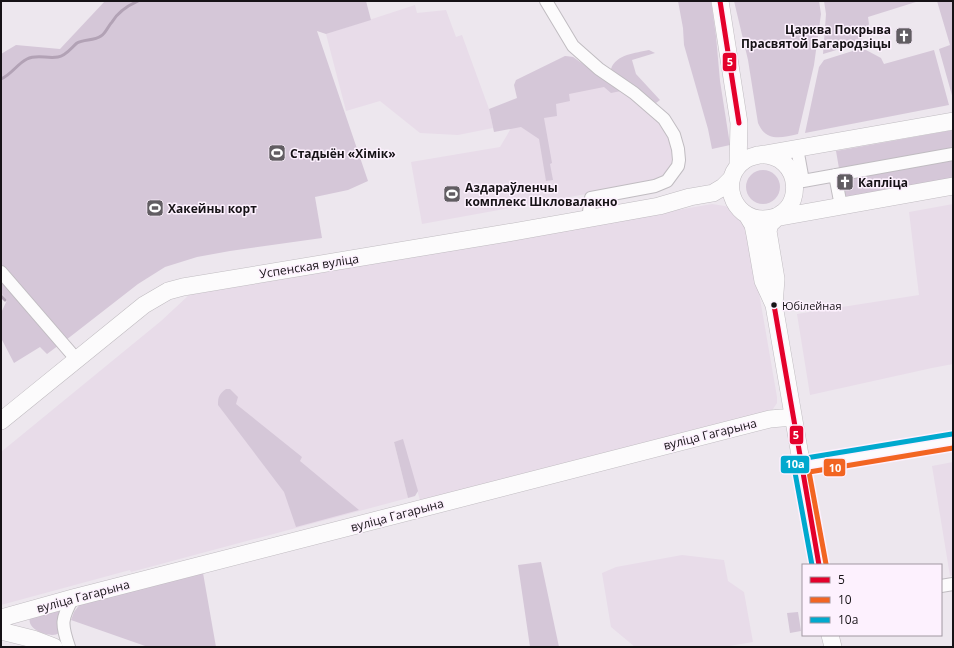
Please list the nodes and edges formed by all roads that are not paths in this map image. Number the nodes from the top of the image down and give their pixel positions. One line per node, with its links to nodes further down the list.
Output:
1 (546, 1): 15 (street)
2 (720, 1): 4 (main road)
3 (953, 121): 5 (main road)
4 (739, 123): 7 (main road); 8 (main road)
5 (797, 148): 7 (main road); 9 (street)
6 (953, 154): 9 (street)
7 (764, 155): 8 (main road); 14 (main road)
8 (735, 172): 11 (main road, Успенская вуліца); 13 (main road)
9 (835, 175): 12 (street)
10 (953, 186): 12 (main road)
11 (659, 206): 13 (main road, Успенская вуліца); 15 (main road, Успенская вуліца)
12 (841, 206): 14 (main road)
13 (742, 211): 14 (main road); 17 (main road)
14 (776, 216): 17 (main road)
15 (588, 219): 18 (main road, Успенская вуліца)
16 (1, 272): 18 (street)
17 (774, 305): 19 (main road)
18 (77, 360): 20 (main road, Успенская вуліца)
19 (793, 417): 22 (main road); 26 (main road, вуліца Гагарына)
20 (1, 421)
21 (953, 440): 22 (main road)
22 (801, 466): 23 (main road)
23 (819, 564)
24 (953, 584): 25 (street)
25 (942, 586)
26 (73, 598): 27 (main road, вуліца Гагарына); 31 (street)
27 (1, 618)
28 (1, 631): 30 (main road)
29 (830, 636): 32 (main road)
30 (54, 647)
31 (69, 647)
32 (832, 647)

